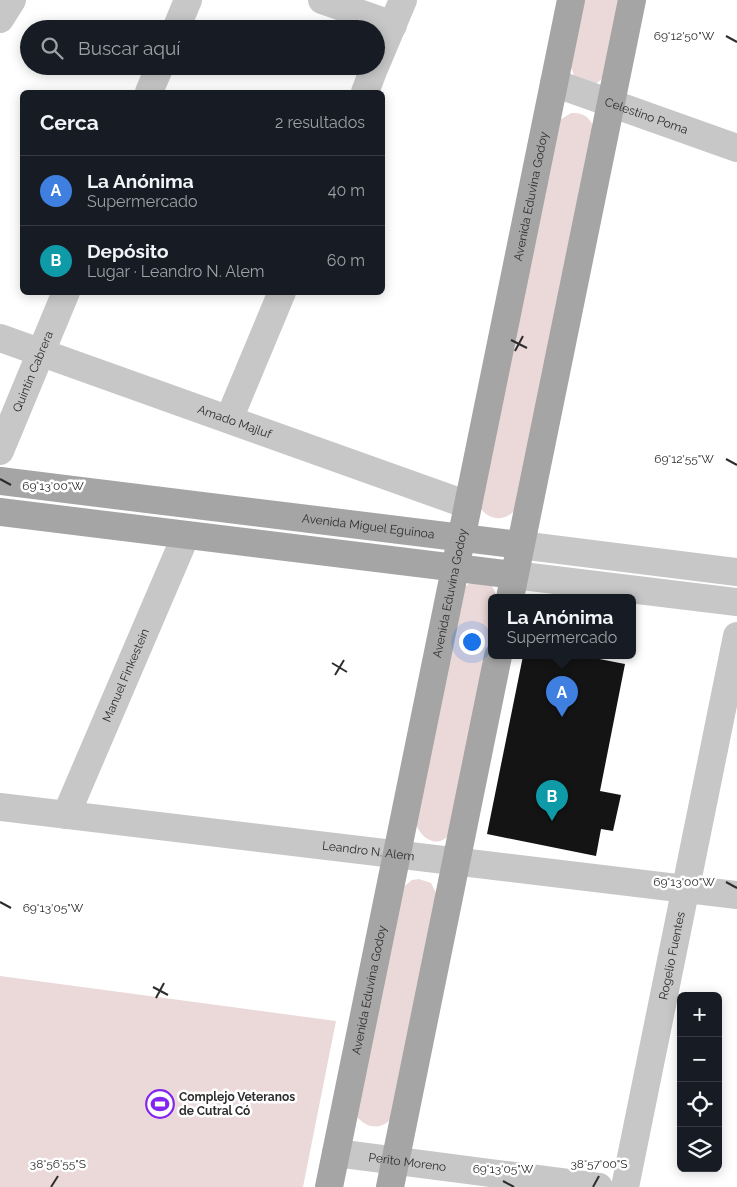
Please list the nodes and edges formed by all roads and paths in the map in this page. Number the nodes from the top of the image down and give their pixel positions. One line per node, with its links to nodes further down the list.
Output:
1 (12, 0): 7 (street)
2 (188, 0): 8 (street)
3 (322, 0): 9 (street)
4 (403, 0): 11 (street)
5 (571, 0): 15 (main road, Avenida Eduvina Godoy)
6 (632, 0): 18 (main road)
7 (0, 19)
8 (180, 20)
9 (378, 20)
10 (385, 22): 11 (street)
11 (392, 25): 12 (street)
12 (385, 42)
13 (156, 75): 16 (street)
14 (372, 75): 17 (street)
15 (554, 83): 18 (street, Celestino Poma); 27 (main road, Avenida Eduvina Godoy)
16 (150, 90)
17 (365, 90)
18 (612, 104): 19 (street, Celestino Poma); 31 (main road)
19 (737, 148)
20 (65, 295): 23 (street, Quintín Cabrera)
21 (281, 295): 24 (street)
22 (0, 338): 23 (street, Amado Majluf)
23 (41, 352): 24 (street, Amado Majluf); 25 (street, Quintín Cabrera)
24 (229, 419): 27 (street, Amado Majluf)
25 (0, 451)
26 (0, 481): 30 (main road, Avenida Miguel Eguinoa)
27 (468, 505): 30 (main road, Avenida Eduvina Godoy)
28 (0, 512): 29 (main road)
29 (186, 535): 32 (main road); 41 (street, Manuel Finkestein)
30 (461, 538): 31 (main road, Avenida Miguel Eguinoa); 32 (main road, Avenida Eduvina Godoy)
31 (520, 546): 33 (street, Avenida Miguel Eguinoa); 34 (main road)
32 (455, 567): 34 (main road); 42 (main road, Avenida Eduvina Godoy)
33 (737, 572)
34 (512, 586): 35 (street)
35 (624, 594)
36 (636, 595): 37 (street)
37 (737, 602)
38 (737, 636): 44 (street, Rogelio Fuentes)
39 (497, 659): 43 (main road)
40 (0, 807): 41 (street, Leandro N. Alem)
41 (66, 815): 42 (street, Leandro N. Alem)
42 (396, 855): 43 (street, Leandro N. Alem); 46 (main road, Avenida Eduvina Godoy)
43 (456, 862): 44 (street, Leandro N. Alem); 47 (main road)
44 (686, 889): 45 (street, Leandro N. Alem); 51 (street, Rogelio Fuentes)
45 (737, 895)
46 (336, 1153): 47 (street, Perito Moreno); 48 (main road, Avenida Eduvina Godoy)
47 (395, 1160): 49 (main road); 50 (street, Perito Moreno)
48 (329, 1187)
49 (390, 1187)
50 (598, 1187)
51 (625, 1187)

